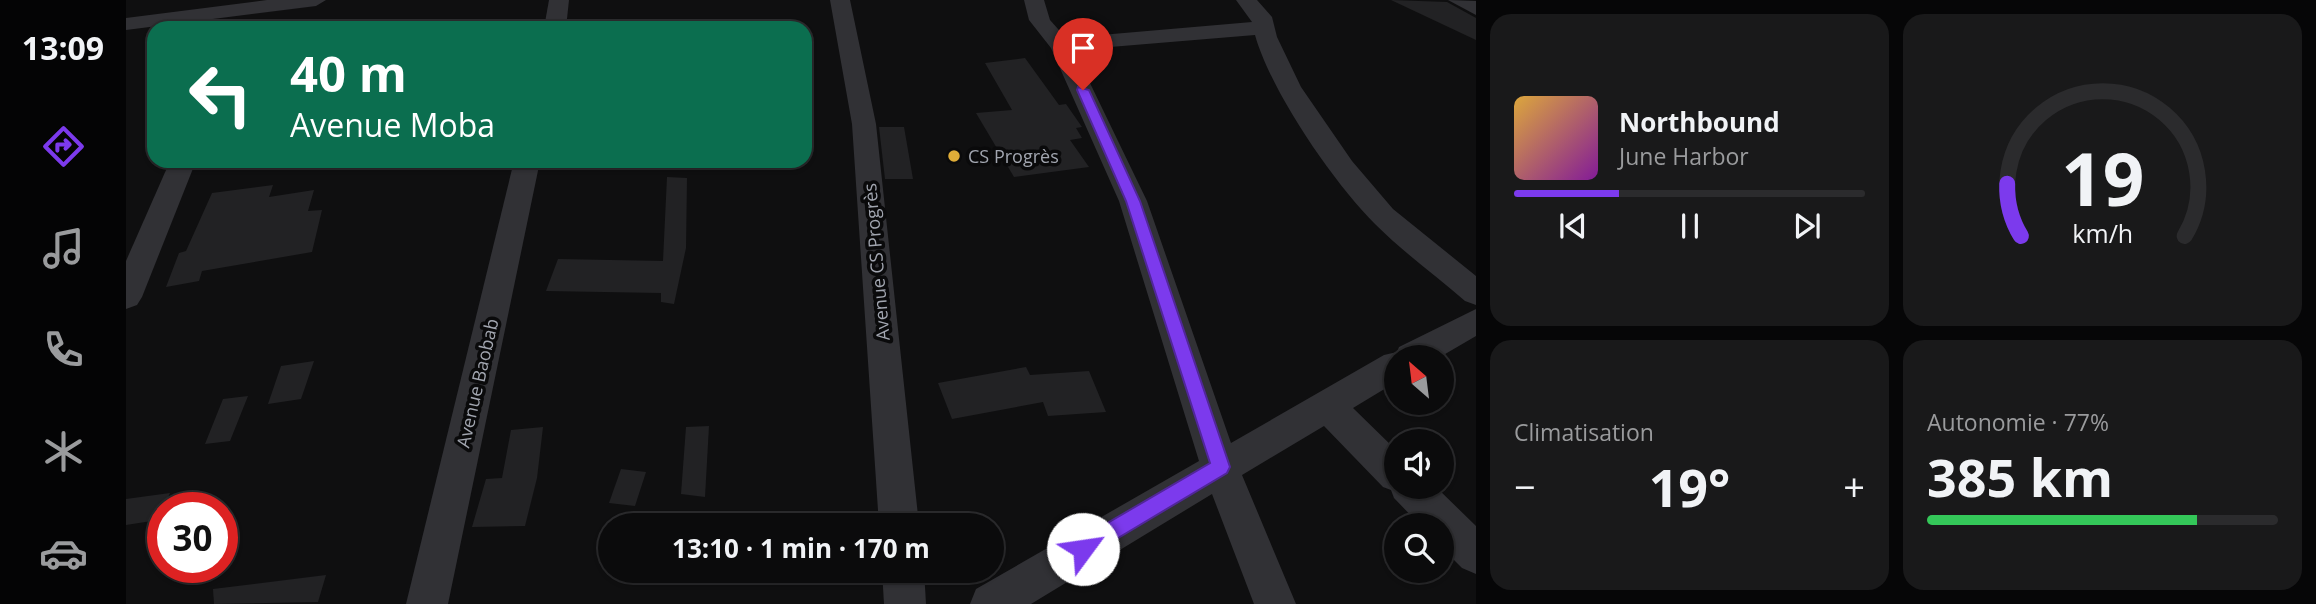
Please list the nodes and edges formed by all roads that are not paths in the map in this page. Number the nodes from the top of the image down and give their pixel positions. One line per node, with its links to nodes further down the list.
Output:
1 (316, 0): 8 (street)
2 (559, 0): 10 (street)
3 (840, 0): 26 (street, Avenue CS Progrès)
4 (1034, 0): 14 (street)
5 (1246, 0): 13 (street)
6 (1458, 0): 7 (street)
7 (1476, 9)
8 (236, 19): 9 (street)
9 (192, 21)
10 (556, 21)
11 (147, 23): 12 (street)
12 (126, 24)
13 (1262, 27): 14 (street); 17 (street)
14 (1061, 45): 24 (street)
15 (180, 168): 18 (street)
16 (525, 168): 29 (street, Avenue Baobab)
17 (1476, 293)
18 (126, 297)
19 (1476, 321): 20 (street)
20 (1433, 345)
21 (1384, 372): 22 (street)
22 (1326, 405): 23 (street); 24 (street)
23 (1384, 463)
24 (1220, 467): 31 (street); 32 (street)
25 (1421, 499): 27 (street)
26 (898, 513)
27 (1476, 554)
28 (903, 583): 30 (street)
29 (427, 604)
30 (905, 604)
31 (991, 604)
32 (1275, 604)

